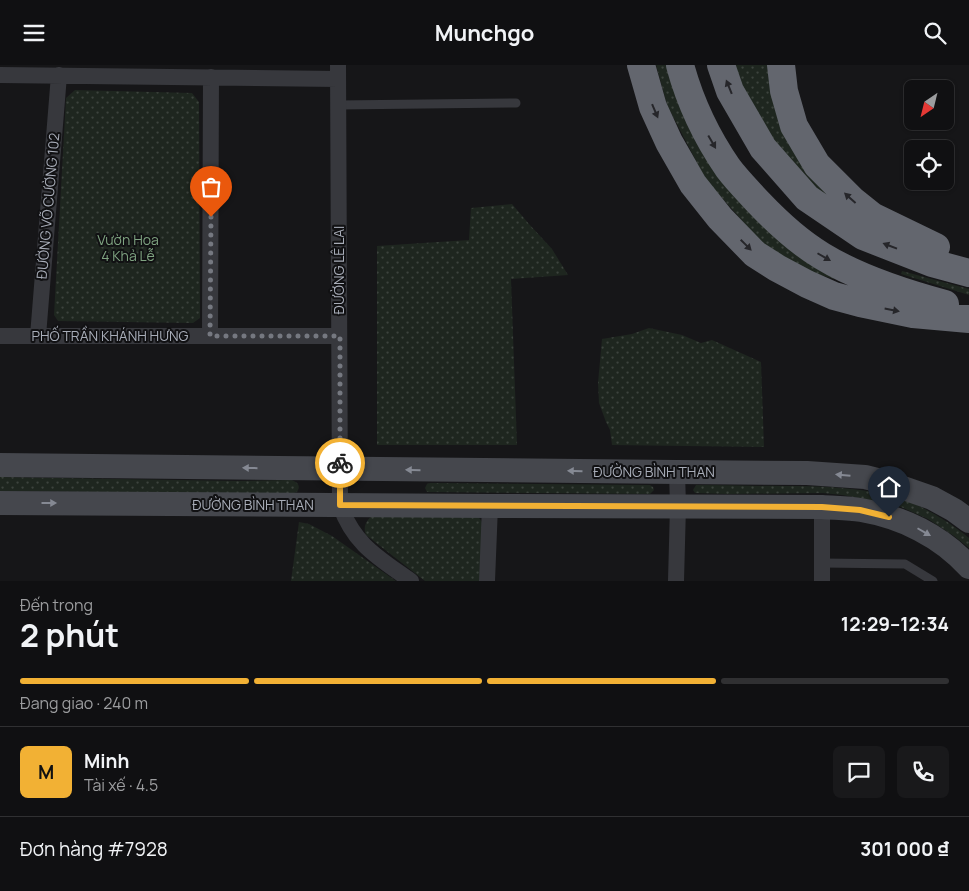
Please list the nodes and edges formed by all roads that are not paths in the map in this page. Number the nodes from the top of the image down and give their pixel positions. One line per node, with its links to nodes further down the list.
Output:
1 (640, 65): 14 (highway, one-way to 14)
2 (680, 65): 13 (highway, one-way to 13)
3 (721, 65): 12 (highway, one-way to 3)
4 (781, 65): 11 (highway, one-way to 4)
5 (338, 72): 8 (street); 10 (street, ĐƯỜNG LÊ LAI)
6 (0, 75): 7 (street)
7 (59, 75): 8 (street); 16 (street, ĐƯỜNG VÕ CƯỜNG 102)
8 (211, 77): 17 (street)
9 (516, 103): 10 (lane)
10 (338, 105): 18 (street, ĐƯỜNG LÊ LAI)
11 (969, 263)
12 (969, 273)
13 (969, 311)
14 (969, 319)
15 (0, 336): 16 (street, PHỐ TRẦN KHÁNH HƯNG)
16 (38, 336): 17 (street, PHỐ TRẦN KHÁNH HƯNG)
17 (210, 336): 18 (street, PHỐ TRẦN KHÁNH HƯNG)
18 (340, 336): 20 (street, ĐƯỜNG LÊ LAI)
19 (0, 465): 20 (main road, ĐƯỜNG BÌNH THAN, one-way to 19)
20 (340, 469): 21 (main road, ĐƯỜNG BÌNH THAN, one-way to 20); 23 (street, ĐƯỜNG LÊ LAI)
21 (677, 472): 25 (street); 27 (main road, ĐƯỜNG BÌNH THAN, one-way to 21)
22 (0, 503): 23 (main road, ĐƯỜNG BÌNH THAN, one-way to 23)
23 (340, 505): 24 (main road, ĐƯỜNG BÌNH THAN); 30 (street)
24 (490, 506): 25 (main road, ĐƯỜNG BÌNH THAN); 31 (street)
25 (678, 506): 26 (main road, ĐƯỜNG BÌNH THAN); 32 (street)
26 (822, 507): 28 (street); 29 (main road, ĐƯỜNG BÌNH THAN, one-way to 29)
27 (969, 521)
28 (822, 563): 33 (street); 34 (lane)
29 (969, 567)
30 (412, 581)
31 (487, 581)
32 (676, 581)
33 (822, 581)
34 (933, 581)

